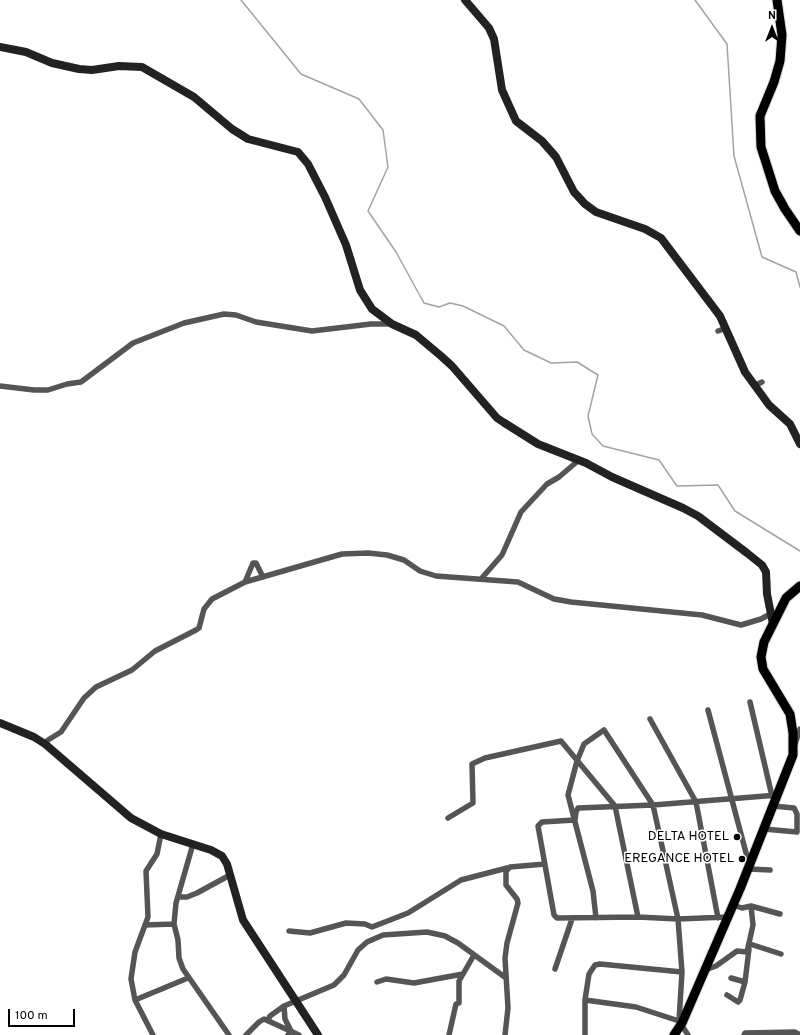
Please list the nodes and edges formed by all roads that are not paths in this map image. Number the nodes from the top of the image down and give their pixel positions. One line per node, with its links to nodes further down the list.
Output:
1 (465, 0): 8 (main road)
2 (777, 0): 4 (main road)
3 (0, 47): 6 (main road)
4 (800, 231)
5 (332, 320): 7 (street)
6 (392, 324): 7 (street); 14 (main road)
7 (334, 327): 11 (street)
8 (726, 328): 9 (street); 12 (main road)
9 (718, 331)
10 (762, 382): 12 (street)
11 (0, 386)
12 (754, 386): 13 (main road)
13 (800, 444)
14 (579, 460): 16 (street); 19 (main road)
15 (263, 577): 16 (street); 17 (street); 17 (street)
16 (481, 579): 19 (street)
17 (245, 582): 26 (street)
18 (800, 586): 20 (main road)
19 (772, 613): 20 (main road)
20 (773, 624): 27 (main road)
21 (750, 702): 29 (street)
22 (708, 710): 30 (street)
23 (650, 719): 31 (street)
24 (0, 723): 26 (main road)
25 (800, 729): 27 (street)
26 (45, 744): 38 (main road)
27 (794, 746): 29 (main road)
28 (577, 761): 32 (street); 33 (street); 35 (street); 36 (street)
29 (775, 796): 30 (street); 34 (main road)
30 (731, 800): 31 (street); 41 (street)
31 (696, 802): 32 (street); 50 (street)
32 (653, 805): 33 (street); 53 (street)
33 (614, 806): 36 (street); 49 (street)
34 (773, 806): 37 (main road); 37 (street)
35 (448, 818)
36 (575, 820): 40 (street); 52 (street)
37 (764, 829): 41 (main road)
38 (161, 834): 39 (main road); 55 (street)
39 (192, 844): 44 (main road); 45 (street)
40 (545, 864): 42 (street); 51 (street)
41 (750, 867): 43 (street); 46 (main road)
42 (507, 868): 56 (street); 65 (street)
43 (770, 870)
44 (230, 875): 45 (street); 72 (main road)
45 (178, 897): 54 (street)
46 (733, 905): 47 (street); 50 (main road)
47 (751, 906): 48 (street); 57 (street)
48 (780, 914)
49 (638, 917): 52 (street); 53 (street)
50 (723, 917): 53 (street); 61 (main road)
51 (572, 918): 52 (street); 60 (street)
52 (596, 918)
53 (678, 919): 62 (street)
54 (174, 924): 55 (street); 64 (street)
55 (145, 925): 70 (street)
56 (289, 931)
57 (750, 945): 58 (street); 61 (street); 68 (street)
58 (781, 954)
59 (474, 955): 63 (street); 65 (street); 72 (street)
60 (555, 969)
61 (705, 970): 75 (main road)
62 (682, 972): 71 (street); 75 (street)
63 (463, 974): 67 (street); 83 (street)
64 (188, 978): 70 (street); 79 (street)
65 (506, 978): 84 (street)
66 (731, 978): 68 (street)
67 (377, 982)
68 (745, 982): 69 (street)
69 (727, 995)
70 (135, 1000): 78 (street)
71 (585, 1000): 75 (street); 85 (street)
72 (296, 1001): 73 (street); 82 (main road)
73 (284, 1006): 74 (street); 76 (street)
74 (268, 1020): 76 (street); 80 (street)
75 (680, 1022): 86 (main road); 87 (street)
76 (289, 1033): 81 (street)
77 (800, 1034): 88 (street)
78 (153, 1035)
79 (229, 1035)
80 (246, 1035)
81 (299, 1035)
82 (318, 1035)
83 (449, 1035)
84 (505, 1035)
85 (585, 1035)
86 (674, 1035)
87 (688, 1035)
88 (744, 1035)

